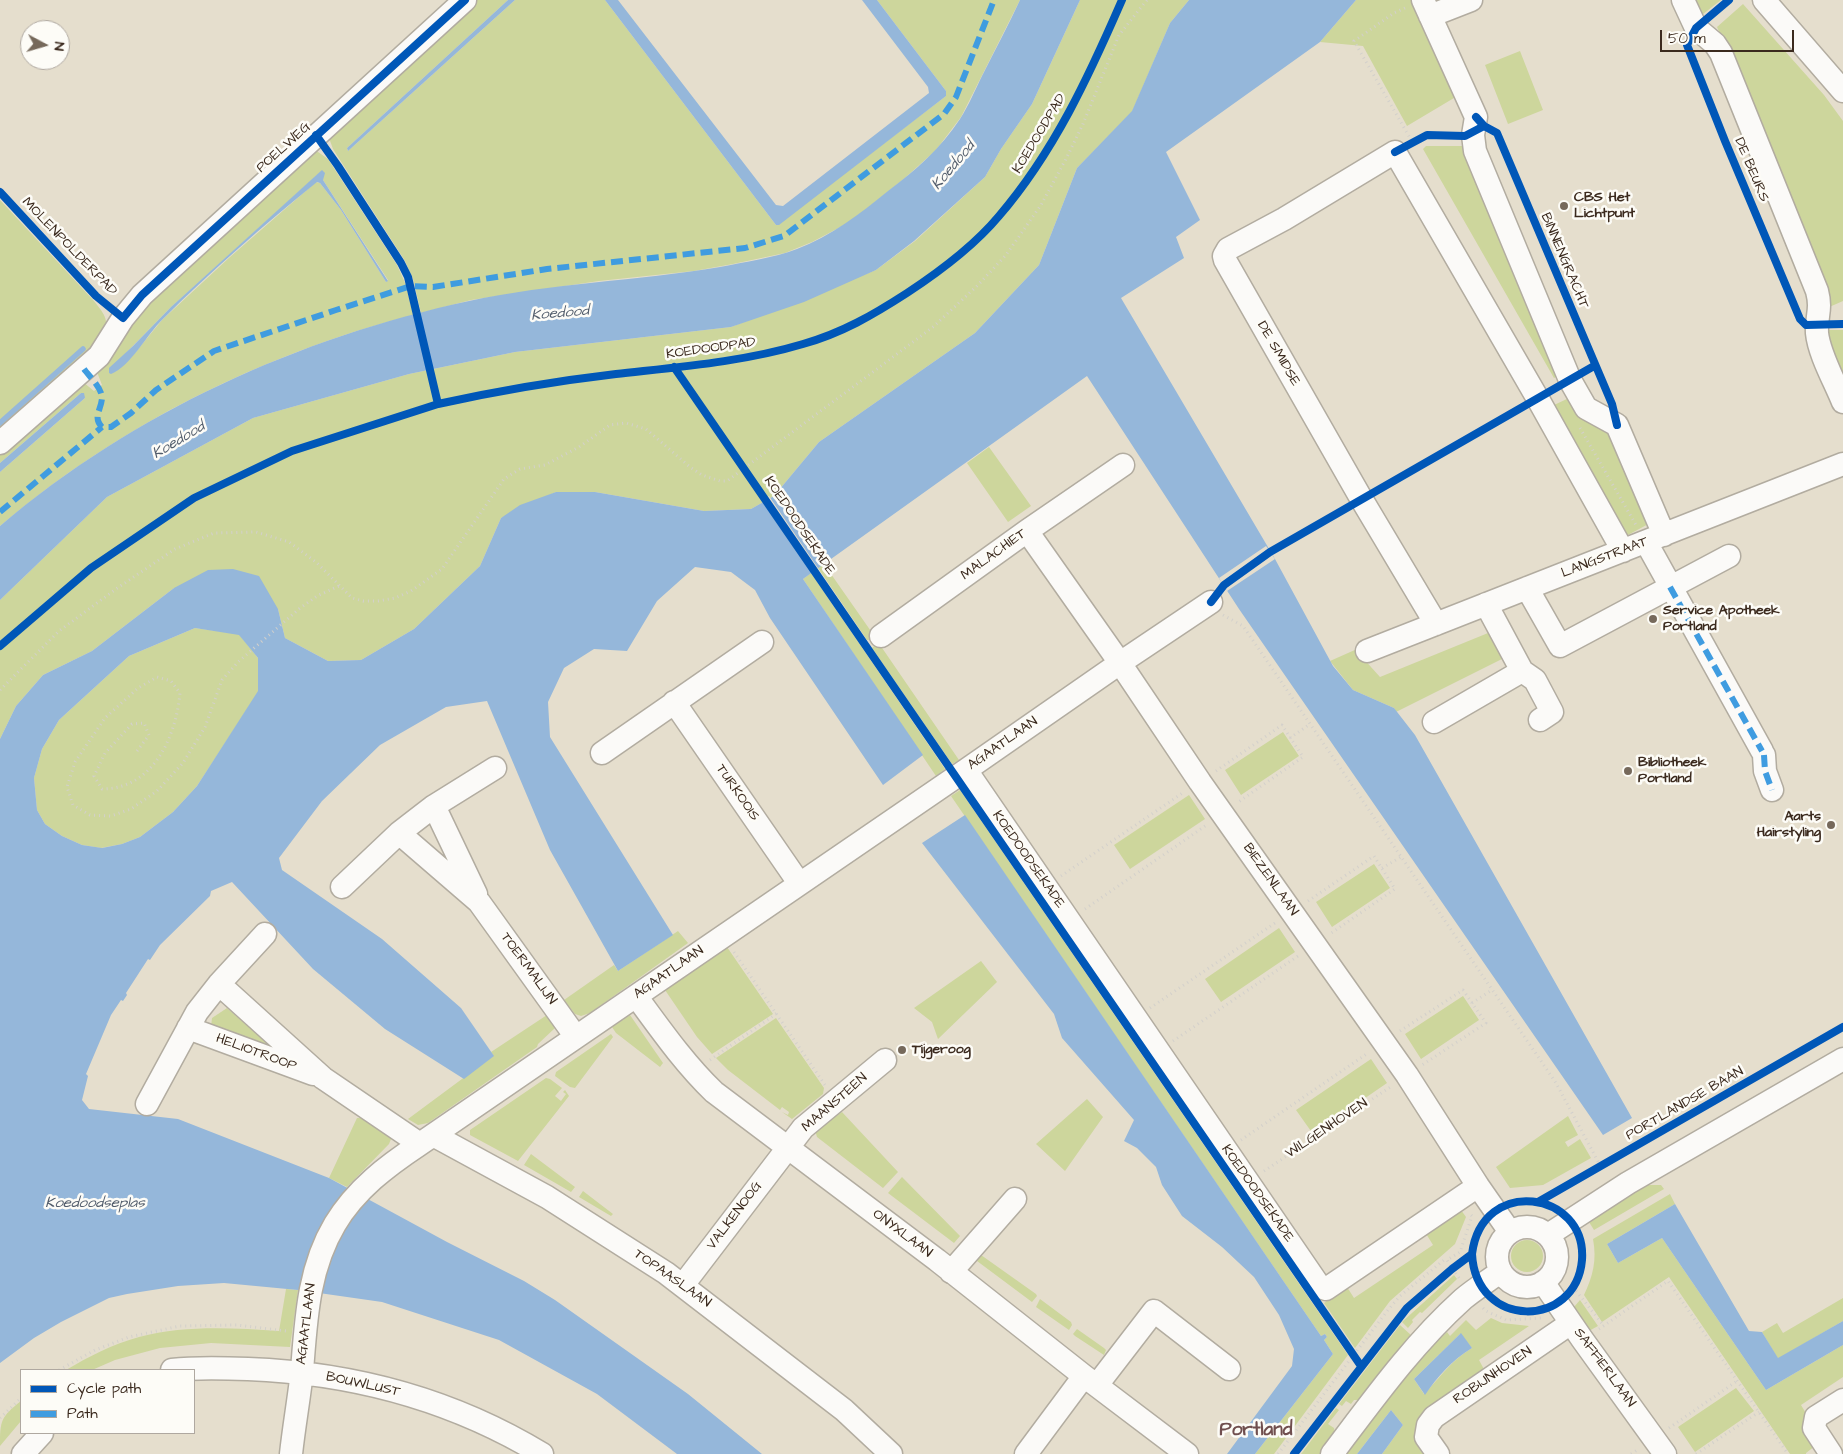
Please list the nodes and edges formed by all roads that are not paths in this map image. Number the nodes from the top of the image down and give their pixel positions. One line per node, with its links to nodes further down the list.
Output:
1 (466, 0): 8 (street, POELWEG)
2 (1472, 0): 5 (street)
3 (1683, 0): 7 (street, DE BEURS)
4 (1764, 0): 6 (street)
5 (1420, 8): 12 (street)
6 (1843, 91)
7 (1843, 402)
8 (0, 443)
9 (1843, 464): 12 (street, LANGSTRAAT)
10 (1123, 465): 11 (street, MALACHIET)
11 (1027, 531): 20 (street, MALACHIET); 23 (street, BIEZENLAAN)
12 (1655, 538): 13 (street, LANGSTRAAT); 15 (street)
13 (1623, 551): 16 (street, LANGSTRAAT); 19 (street, DE SMIDSE)
14 (1729, 556): 15 (street)
15 (1670, 587): 16 (street); 31 (street)
16 (1527, 588): 18 (street, LANGSTRAAT)
17 (1211, 602): 23 (street, AGAATLAAN)
18 (1486, 604): 19 (street, LANGSTRAAT); 24 (street)
19 (1436, 624): 22 (street, LANGSTRAAT)
20 (881, 636)
21 (762, 642): 25 (street)
22 (1367, 651)
23 (1120, 663): 30 (street, AGAATLAAN); 48 (street, BIEZENLAAN)
24 (1522, 670): 26 (street); 27 (street)
25 (674, 702): 28 (street); 34 (street, TURKOOIS)
26 (1540, 720)
27 (1434, 722)
28 (602, 753)
29 (495, 768): 32 (street)
30 (966, 770): 34 (street, AGAATLAAN); 48 (street, KOEDOODSEKADE)
31 (1772, 790)
32 (434, 806): 33 (street); 36 (street, TOERMALIJN)
33 (399, 833): 35 (street); 36 (street, TOERMALIJN)
34 (799, 884): 39 (street, AGAATLAAN)
35 (342, 887)
36 (479, 902): 41 (street, TOERMALIJN)
37 (265, 934): 38 (street)
38 (219, 984): 40 (street); 44 (street, HELIOTROOP)
39 (636, 996): 41 (street, AGAATLAAN); 47 (street, ONYXLAAN)
40 (188, 1028): 44 (street, HELIOTROOP); 45 (street)
41 (576, 1037): 46 (street, AGAATLAAN)
42 (1843, 1059): 51 (street)
43 (885, 1060): 47 (street, MAANSTEEN)
44 (324, 1078): 46 (street, HELIOTROOP)
45 (147, 1104)
46 (426, 1139): 55 (street, TOPAASLAAN); 59 (street, AGAATLAAN)
47 (787, 1148): 52 (street, ONYXLAAN); 55 (street, VALKENOOG)
48 (1478, 1186): 50 (street, BIEZENLAAN)
49 (1015, 1199): 52 (street)
50 (1510, 1232): 51 (street); 53 (street)
51 (1548, 1234): 54 (street)
52 (952, 1272): 60 (street, ONYXLAAN)
53 (1500, 1272): 54 (street); 71 (street)
54 (1544, 1282): 56 (street, SAFFIERLAAN)
55 (683, 1285): 68 (street, TOPAASLAAN)
56 (1576, 1331): 63 (street, ROBIJNHOVEN); 64 (street, SAFFIERLAAN)
57 (195, 1369): 59 (street, BOUWLUST)
58 (1229, 1369): 60 (street)
59 (301, 1373): 66 (street, AGAATLAAN); 67 (street, BOUWLUST)
60 (1090, 1381): 69 (street); 70 (street, ONYXLAAN)
61 (1843, 1400): 72 (street)
62 (41, 1434): 65 (street)
63 (1432, 1445)
64 (1660, 1446)
65 (23, 1454)
66 (291, 1454)
67 (542, 1454)
68 (891, 1454)
69 (1026, 1454)
70 (1187, 1454)
71 (1332, 1454)
72 (1831, 1454)

